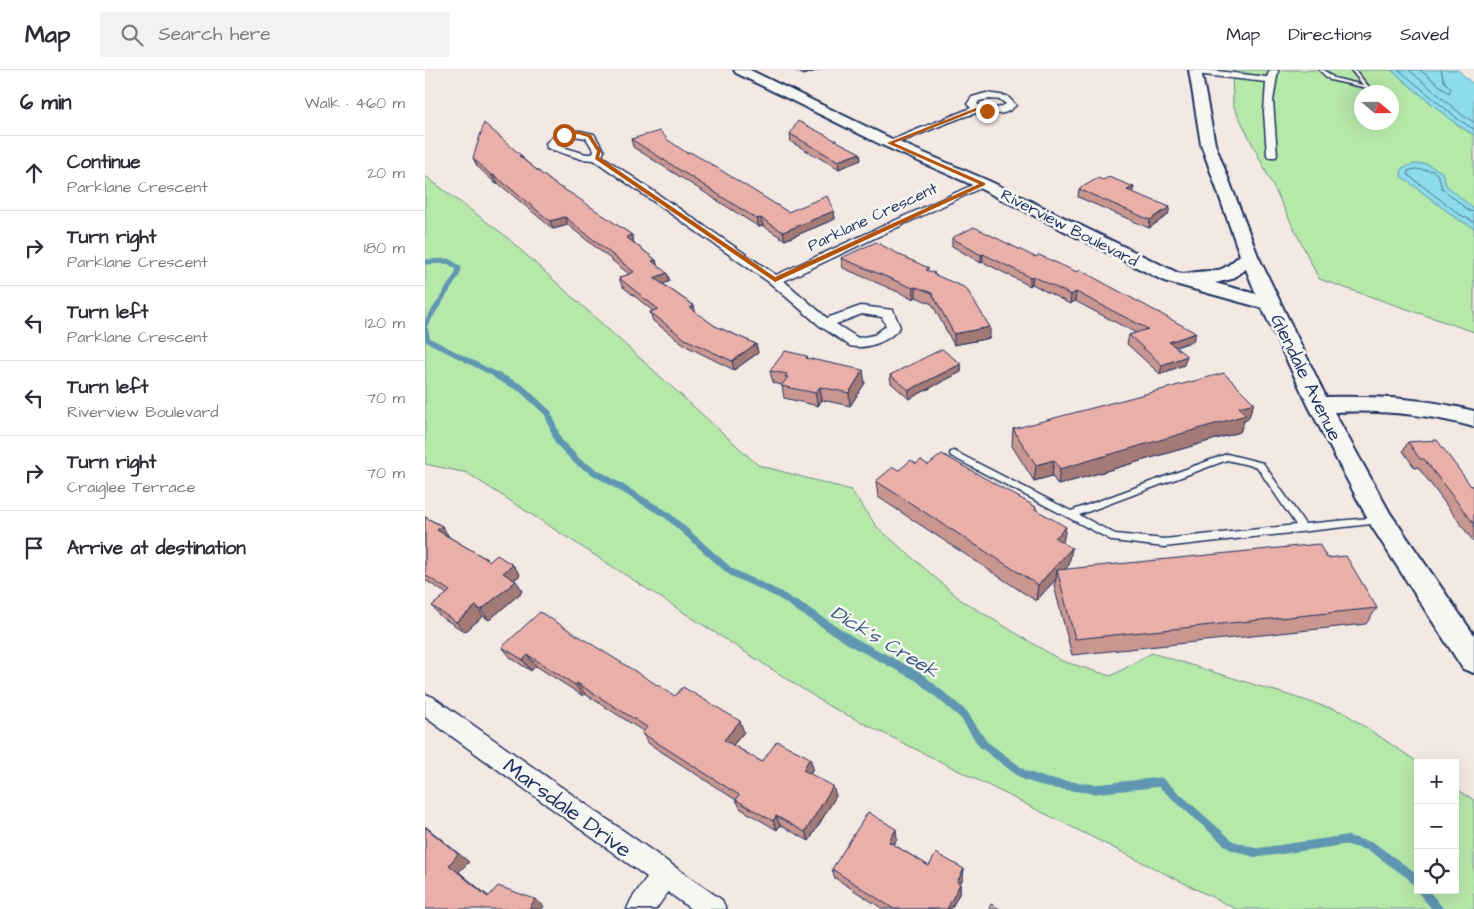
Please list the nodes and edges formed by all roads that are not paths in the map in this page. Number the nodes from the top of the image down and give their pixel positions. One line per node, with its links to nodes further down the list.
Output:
1 (740, 70): 7 (main road, Riverview Boulevard)
2 (1321, 70): 3 (lane)
3 (1353, 70)
4 (1195, 71): 5 (street); 11 (main road, Glendale Avenue)
5 (1272, 75): 8 (street)
6 (978, 109): 7 (street)
7 (889, 143): 10 (main road, Riverview Boulevard)
8 (1272, 154)
9 (596, 158): 13 (street)
10 (983, 184): 12 (main road, Riverview Boulevard); 13 (street, Parklane Crescent)
11 (1249, 256): 12 (main road); 14 (main road, Glendale Avenue)
12 (1171, 277): 14 (main road, Riverview Boulevard)
13 (775, 280): 15 (street)
14 (1270, 304): 16 (main road, Glendale Avenue)
15 (825, 323)
16 (1319, 405): 17 (main road); 20 (main road, Glendale Avenue)
17 (1474, 419)
18 (954, 454): 19 (lane)
19 (1071, 515): 21 (lane); 21 (lane)
20 (1381, 520): 21 (lane); 22 (main road, Glendale Avenue)
21 (1303, 528)
22 (1474, 660)
23 (425, 704): 24 (street, Marsdale Drive)
24 (664, 876): 25 (street); 26 (street, Marsdale Drive)
25 (640, 909)
26 (713, 909)

